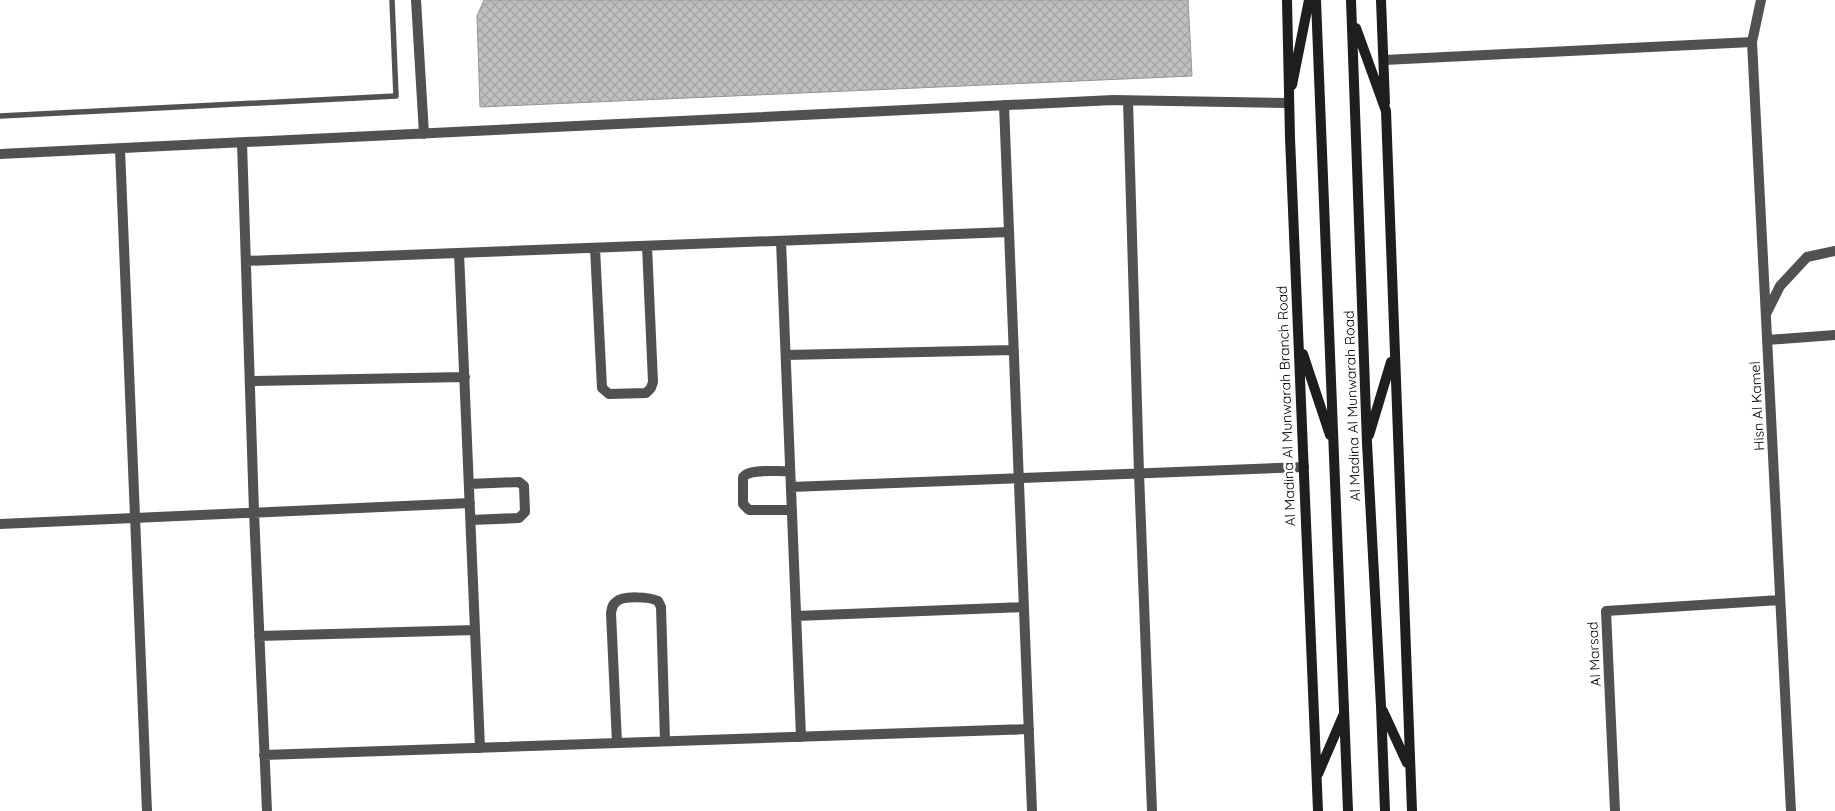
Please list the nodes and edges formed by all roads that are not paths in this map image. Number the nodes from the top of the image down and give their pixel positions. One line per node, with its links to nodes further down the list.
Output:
1 (392, 0): 16 (lane)
2 (416, 0): 17 (street)
3 (1287, 0): 13 (street, Al Madina Al Munwarah Branch Road)
4 (1309, 0): 13 (street)
5 (1316, 0): 38 (street, Al Madina Al Munwarah Road)
6 (1351, 0): 9 (street, Al Madina Al Munwarah Road)
7 (1381, 0): 11 (street)
8 (1761, 0): 10 (street, Hisn Al Kamel)
9 (1352, 17): 15 (street); 37 (street, Al Madina Al Munwarah Road)
10 (1752, 42): 11 (street); 28 (street, Hisn Al Kamel)
11 (1384, 60): 15 (street)
12 (1128, 101): 13 (street); 14 (street); 41 (street)
13 (1288, 103): 30 (street, Al Madina Al Munwarah Branch Road)
14 (1004, 105): 17 (street); 21 (street)
15 (1386, 111): 33 (street)
16 (0, 116)
17 (424, 134): 18 (street)
18 (242, 143): 19 (street); 27 (street)
19 (120, 149): 20 (street); 48 (street)
20 (0, 154)
21 (1010, 232): 22 (street); 32 (street)
22 (781, 240): 23 (street); 34 (street)
23 (647, 246): 24 (street); 24 (street)
24 (595, 248): 26 (street)
25 (1835, 251): 28 (street)
26 (460, 253): 27 (street); 35 (street)
27 (246, 261): 36 (street)
28 (1766, 315): 31 (street, Hisn Al Kamel)
29 (1835, 335): 31 (street)
30 (1298, 339): 38 (street); 39 (street, Al Madina Al Munwarah Branch Road)
31 (1767, 340): 51 (street, Hisn Al Kamel)
32 (1014, 350): 34 (street); 42 (street)
33 (1394, 353): 37 (street); 64 (street)
34 (786, 355): 40 (street)
35 (464, 376): 36 (street); 43 (street)
36 (250, 381): 47 (street)
37 (1367, 443): 56 (street, Al Madina Al Munwarah Road)
38 (1334, 447): 57 (street, Al Madina Al Munwarah Road)
39 (1304, 467): 41 (street); 65 (street, Al Madina Al Munwarah Branch Road)
40 (790, 472): 44 (street); 46 (street)
41 (1139, 473): 42 (street); 69 (street)
42 (1018, 478): 44 (street); 52 (street)
43 (469, 484): 45 (street); 49 (street)
44 (791, 487): 46 (street)
45 (470, 503): 47 (street); 49 (street)
46 (792, 510): 53 (street)
47 (254, 512): 48 (street); 55 (street)
48 (135, 518): 50 (street); 66 (street)
49 (471, 520): 54 (street)
50 (0, 524)
51 (1780, 600): 74 (street, Al Marsad); 75 (street, Hisn Al Kamel)
52 (1024, 606): 53 (street); 58 (street)
53 (796, 616): 59 (street)
54 (475, 630): 55 (street); 62 (street)
55 (259, 636): 63 (street)
56 (1381, 706): 64 (street); 72 (street, Al Madina Al Munwarah Road)
57 (1344, 713): 65 (street); 71 (street, Al Madina Al Munwarah Road)
58 (1029, 729): 59 (street); 68 (street)
59 (801, 737): 60 (street)
60 (665, 742): 61 (street); 61 (street)
61 (617, 743): 62 (street)
62 (480, 748): 63 (street)
63 (264, 755): 67 (street)
64 (1410, 769): 73 (street)
65 (1317, 776): 70 (street, Al Madina Al Munwarah Branch Road)
66 (147, 811)
67 (267, 811)
68 (1032, 811)
69 (1152, 811)
70 (1318, 811)
71 (1348, 811)
72 (1385, 811)
73 (1412, 811)
74 (1615, 811)
75 (1792, 811)

